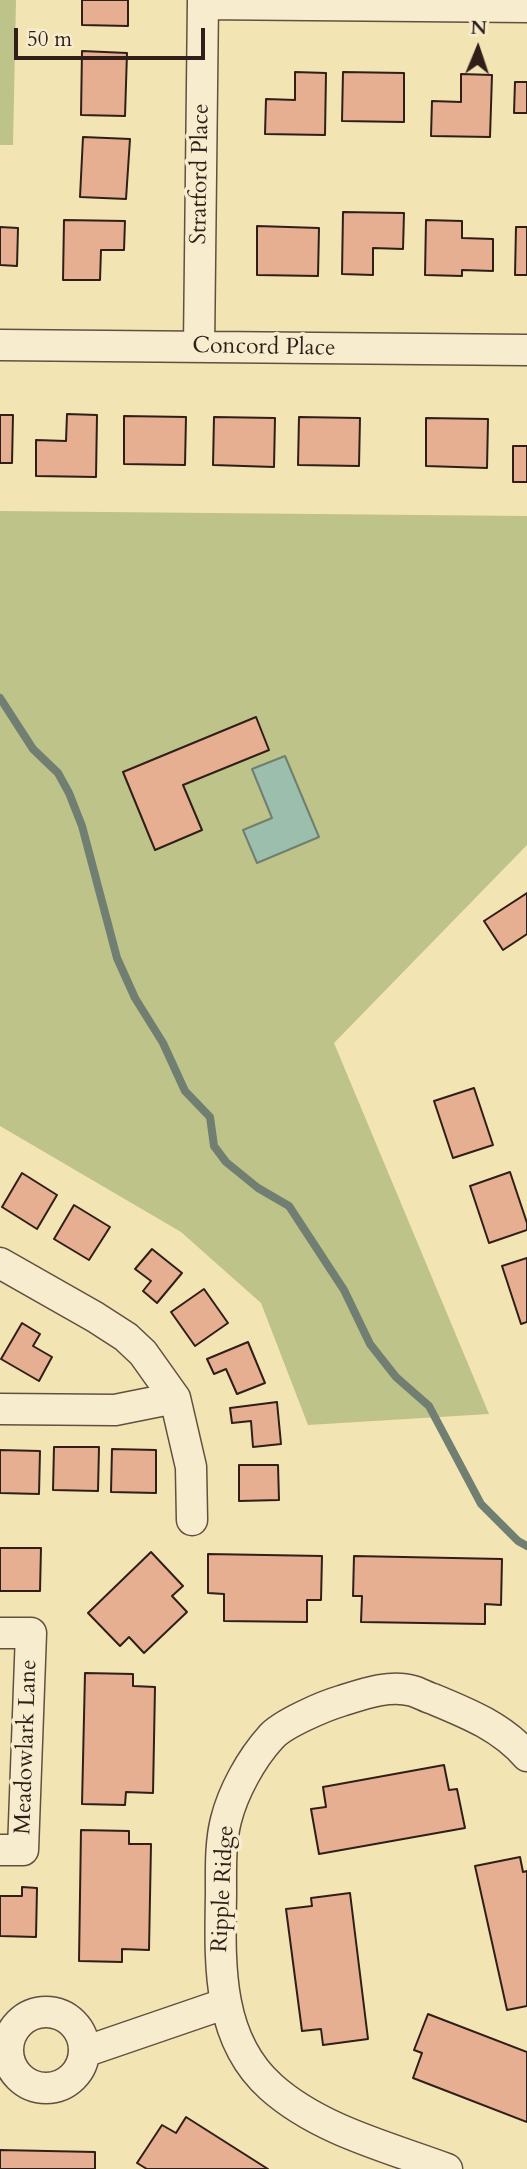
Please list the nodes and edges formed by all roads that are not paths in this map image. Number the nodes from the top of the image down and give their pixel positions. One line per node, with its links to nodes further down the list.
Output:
1 (203, 2): 2 (street); 4 (street, Stratford Place)
2 (527, 7)
3 (0, 345): 4 (street, Concord Place)
4 (199, 347): 5 (street, Concord Place)
5 (527, 351)
6 (0, 1263): 7 (street)
7 (175, 1398): 8 (street); 9 (street)
8 (0, 1409)
9 (192, 1520)
10 (0, 1633): 12 (street, Meadowlark Lane)
11 (527, 1756): 13 (street, Ripple Ridge)
12 (11, 1850)
13 (224, 2004): 14 (street); 15 (street, Ripple Ridge)
14 (84, 2052)
15 (447, 2169)

